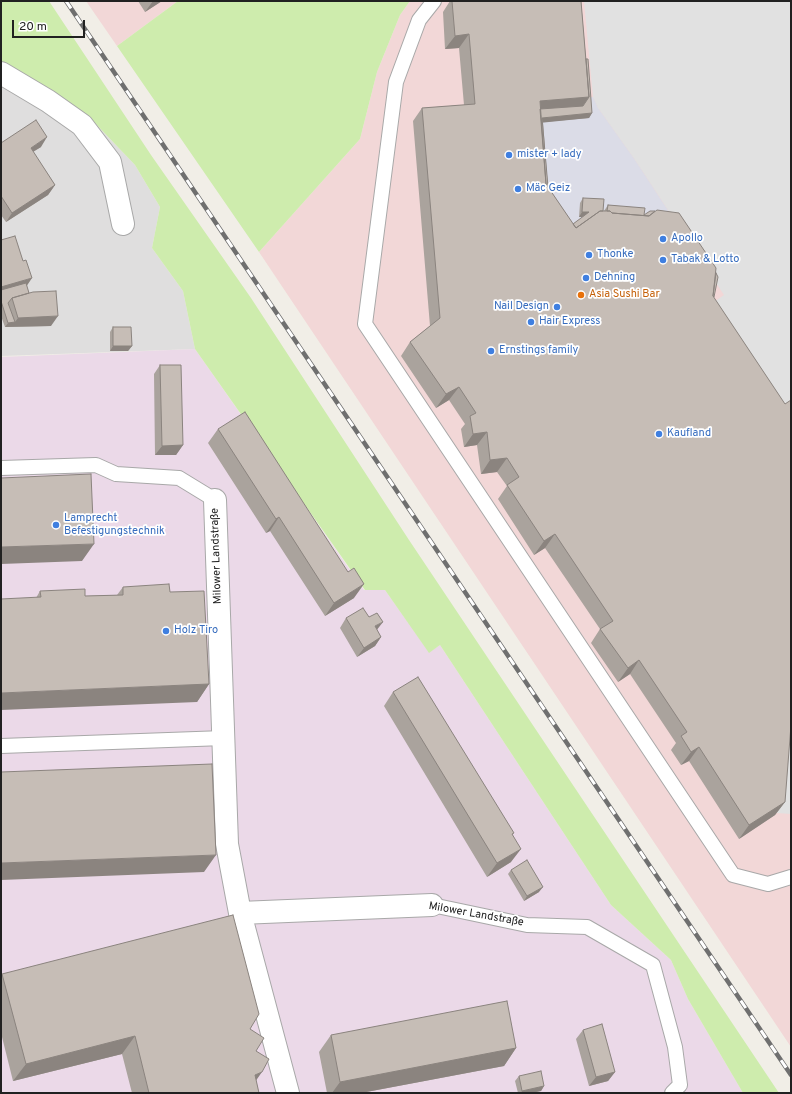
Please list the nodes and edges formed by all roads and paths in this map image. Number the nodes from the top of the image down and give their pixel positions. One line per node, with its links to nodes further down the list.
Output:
1 (434, 1): 8 (lane)
2 (1, 73): 3 (street)
3 (123, 224)
4 (1, 468): 5 (lane, Milower Landstraße)
5 (215, 500): 6 (street, Milower Landstraße)
6 (224, 738): 7 (lane); 10 (street, Milower Landstraße)
7 (1, 746)
8 (791, 877)
9 (432, 905): 10 (street, Milower Landstraße); 12 (lane, Milower Landstraße)
10 (240, 913): 11 (street, Milower Landstraße)
11 (288, 1093)
12 (672, 1093)

